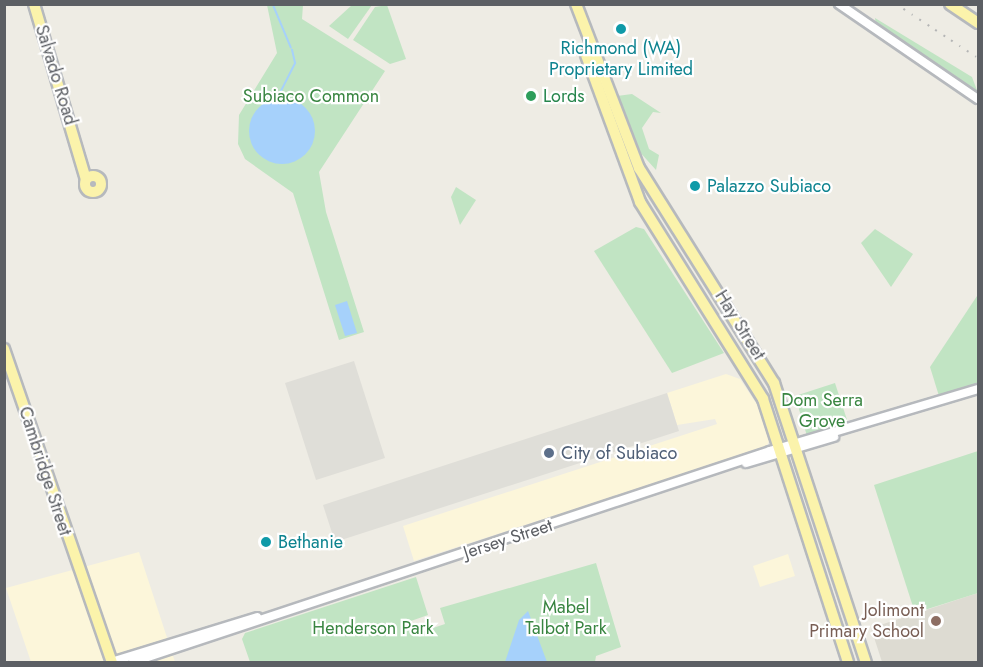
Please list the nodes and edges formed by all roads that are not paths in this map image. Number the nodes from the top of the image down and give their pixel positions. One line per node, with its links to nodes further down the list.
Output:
1 (570, 4): 12 (main road, Hay Street)
2 (576, 4): 11 (main road, Hay Street)
3 (839, 4): 7 (street)
4 (950, 4): 6 (main road)
5 (34, 5): 8 (main road, Salvado Road)
6 (978, 23)
7 (978, 99)
8 (91, 178)
9 (4, 349): 15 (main road, Cambridge Street)
10 (978, 390): 11 (street, Jersey Street)
11 (796, 447): 12 (street, Jersey Street); 13 (main road, Hay Street)
12 (781, 452): 14 (main road, Hay Street); 17 (street, Jersey Street)
13 (833, 560): 14 (main road); 16 (main road, Hay Street)
14 (825, 586): 16 (main road); 21 (main road, Hay Street)
15 (85, 592): 18 (main road, Cambridge Street); 19 (main road, Cambridge Street)
16 (846, 600): 22 (main road, Hay Street)
17 (269, 616): 18 (street, Jersey Street); 20 (street, Jersey Street)
18 (111, 662)
19 (105, 663)
20 (133, 663)
21 (848, 663)
22 (866, 663)

